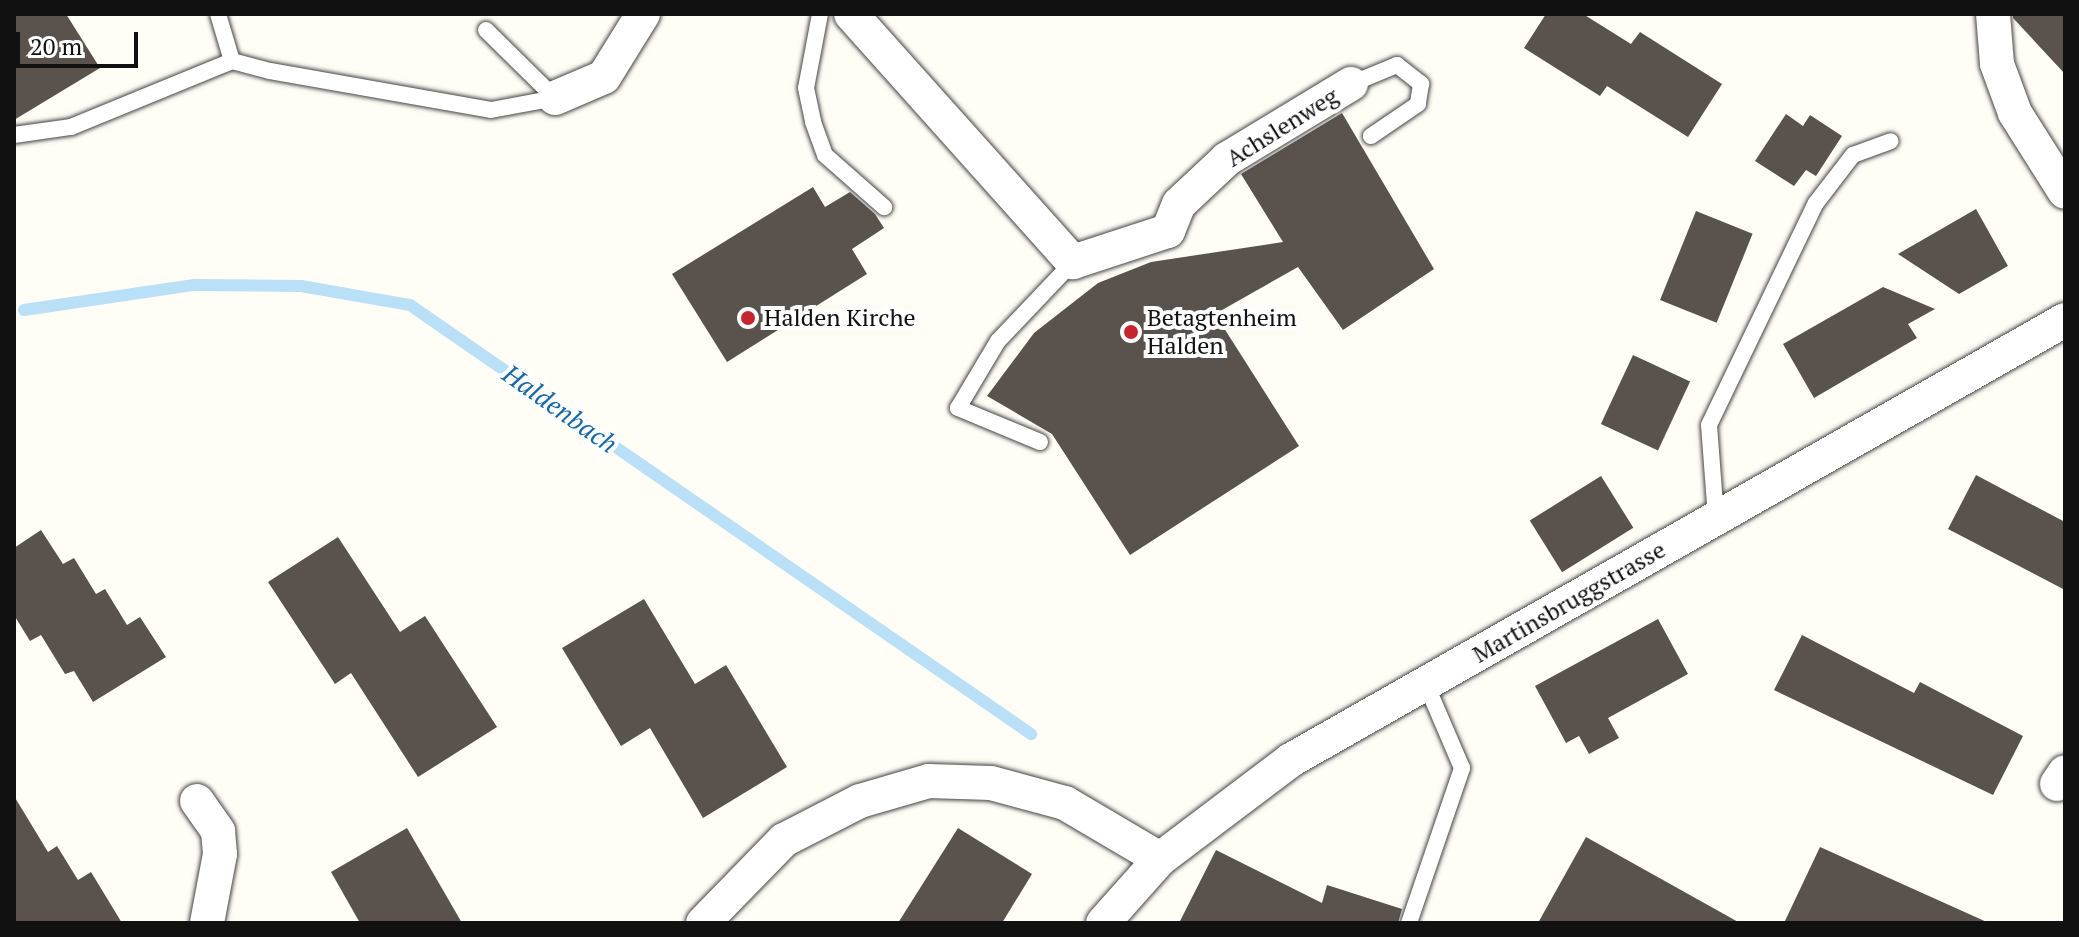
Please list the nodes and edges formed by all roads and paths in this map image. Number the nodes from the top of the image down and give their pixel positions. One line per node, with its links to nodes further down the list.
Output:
1 (218, 14): 7 (lane)
2 (643, 14): 9 (street)
3 (820, 14): 14 (lane)
4 (851, 14): 15 (street)
5 (1993, 14): 13 (street)
6 (486, 30): 9 (lane)
7 (232, 61): 9 (lane); 10 (lane)
8 (1351, 84): 11 (lane, Achslenweg); 15 (street, Achslenweg)
9 (555, 98)
10 (14, 135)
11 (1371, 136)
12 (1891, 141): 18 (lane)
13 (2065, 192)
14 (884, 207)
15 (1073, 262): 17 (lane, Achslenweg)
16 (2065, 320): 18 (street, Martinsbruggstrasse)
17 (1040, 442)
18 (1716, 518): 19 (street, Martinsbruggstrasse)
19 (1426, 684): 21 (street, Martinsbruggstrasse); 25 (lane)
20 (197, 801): 22 (street)
21 (1160, 859): 23 (street); 24 (street, Martinsbruggstrasse)
22 (207, 923)
23 (703, 923)
24 (1103, 923)
25 (1409, 923)

